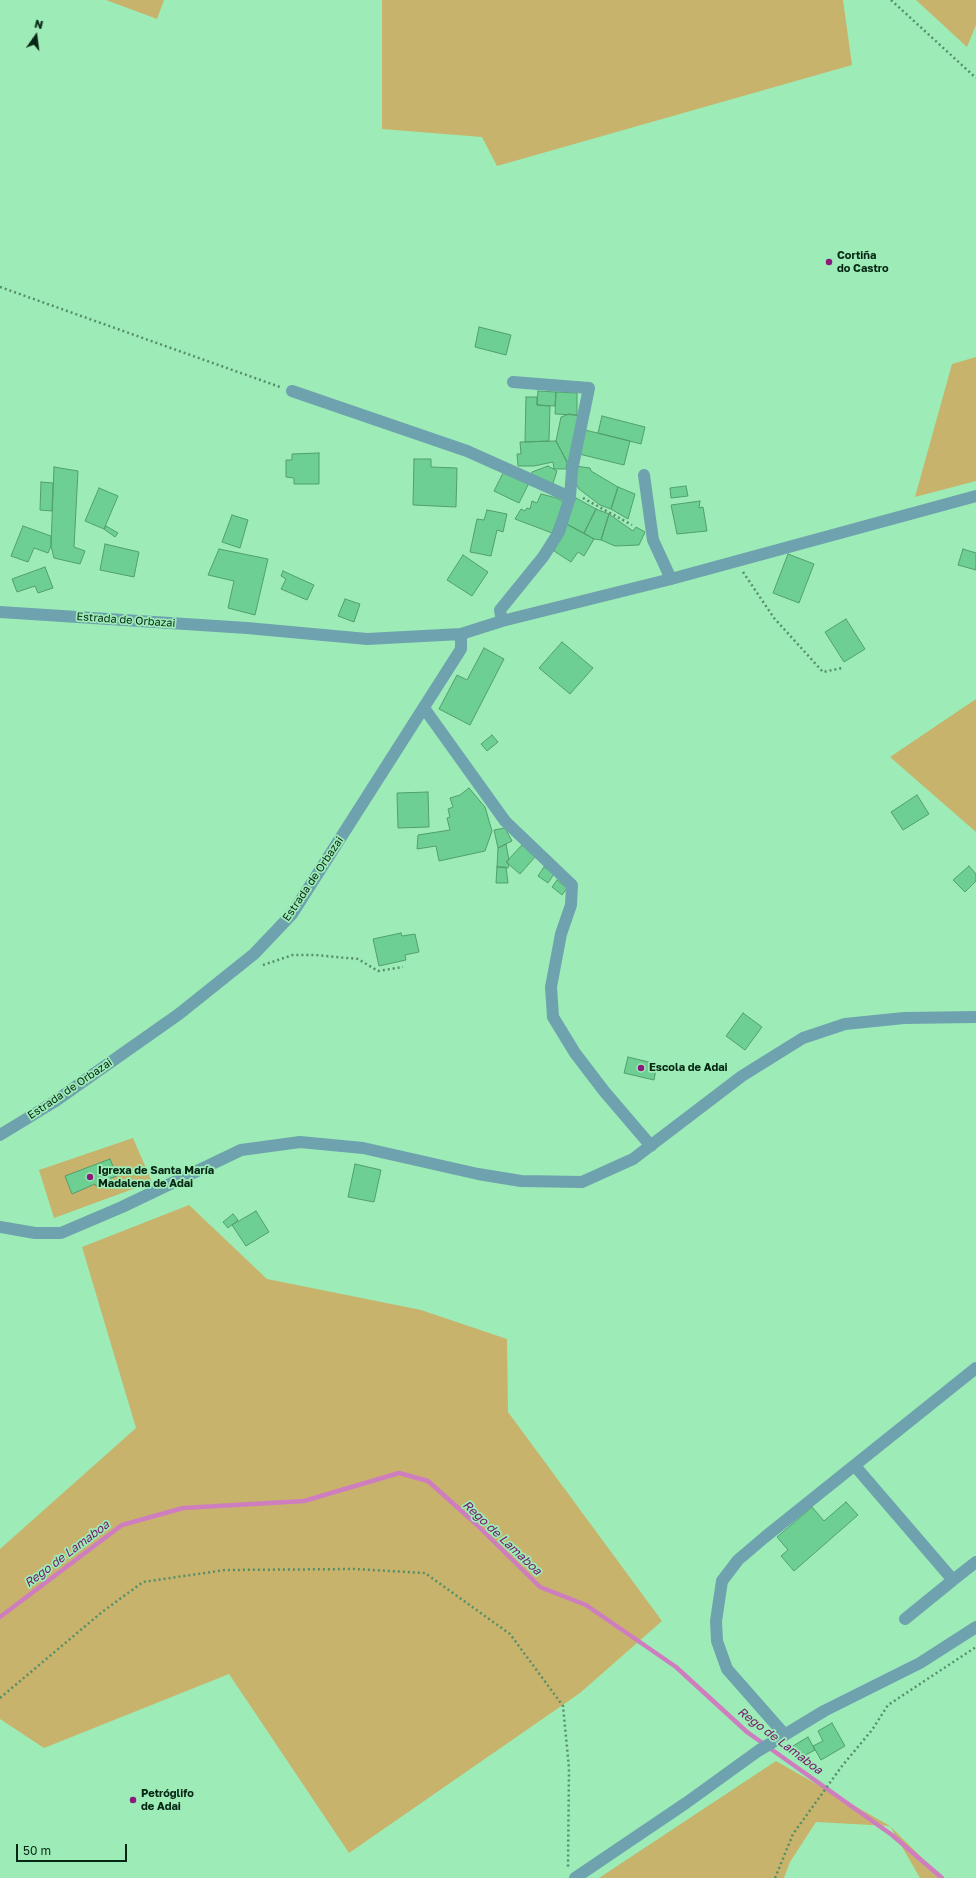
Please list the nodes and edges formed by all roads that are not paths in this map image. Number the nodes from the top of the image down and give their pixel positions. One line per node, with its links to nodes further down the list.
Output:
1 (513, 382): 4 (street)
2 (292, 391): 4 (street)
3 (644, 475): 6 (street)
4 (570, 494): 8 (street)
5 (976, 496): 6 (street, Estrada de Orbazai)
6 (671, 579): 8 (street, Estrada de Orbazai)
7 (0, 612): 9 (street, Estrada de Orbazai)
8 (502, 620): 9 (street, Estrada de Orbazai)
9 (461, 634): 10 (street, Estrada de Orbazai)
10 (424, 708): 12 (street, Estrada de Orbazai); 13 (street)
11 (976, 1017): 13 (street)
12 (0, 1135)
13 (651, 1146): 14 (street)
14 (0, 1227)
15 (976, 1368): 16 (street)
16 (855, 1466): 18 (street); 21 (street)
17 (976, 1562): 18 (street)
18 (953, 1580): 19 (street)
19 (904, 1619)
20 (976, 1627): 21 (street)
21 (785, 1735): 22 (street)
22 (571, 1874)

